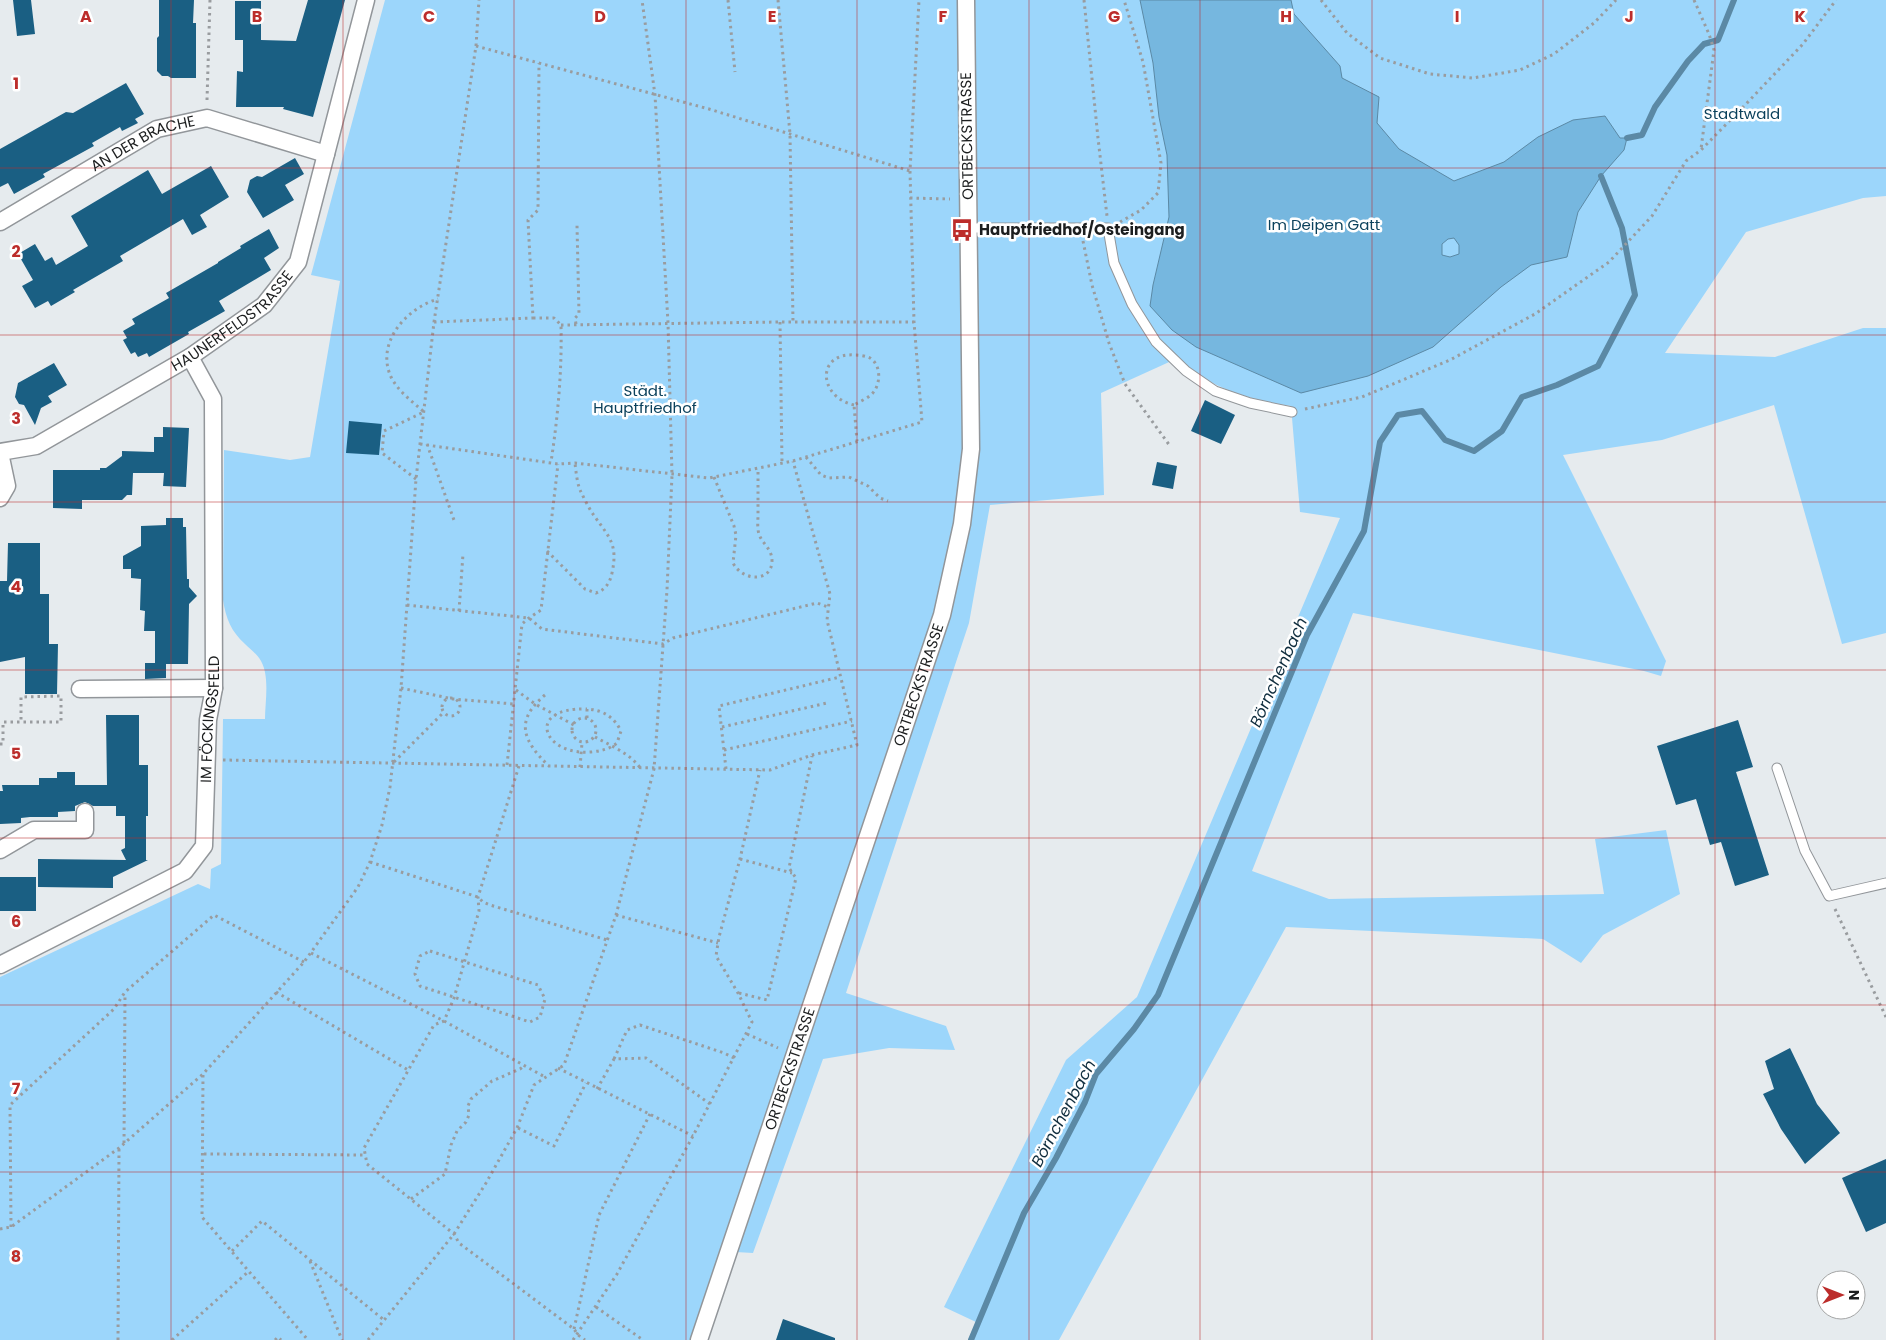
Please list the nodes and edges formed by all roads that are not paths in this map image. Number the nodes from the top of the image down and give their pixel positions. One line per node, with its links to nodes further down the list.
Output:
1 (366, 0): 3 (street, HAUNERFELDSTRASSE)
2 (966, 0): 5 (street, ORTBECKSTRASSE)
3 (326, 154): 4 (street, AN DER BRACHE); 6 (street, HAUNERFELDSTRASSE)
4 (0, 222)
5 (969, 228): 7 (lane); 17 (street, ORTBECKSTRASSE)
6 (190, 358): 8 (street, HAUNERFELDSTRASSE); 10 (street, IM FÖCKINGSFELD)
7 (1292, 412)
8 (0, 452): 9 (street, HAUNERFELDSTRASSE)
9 (0, 498)
10 (214, 688): 11 (street); 16 (street, IM FÖCKINGSFELD)
11 (80, 689)
12 (1777, 768): 15 (lane)
13 (85, 812): 14 (street)
14 (0, 850)
15 (1886, 883)
16 (0, 965)
17 (699, 1340)

